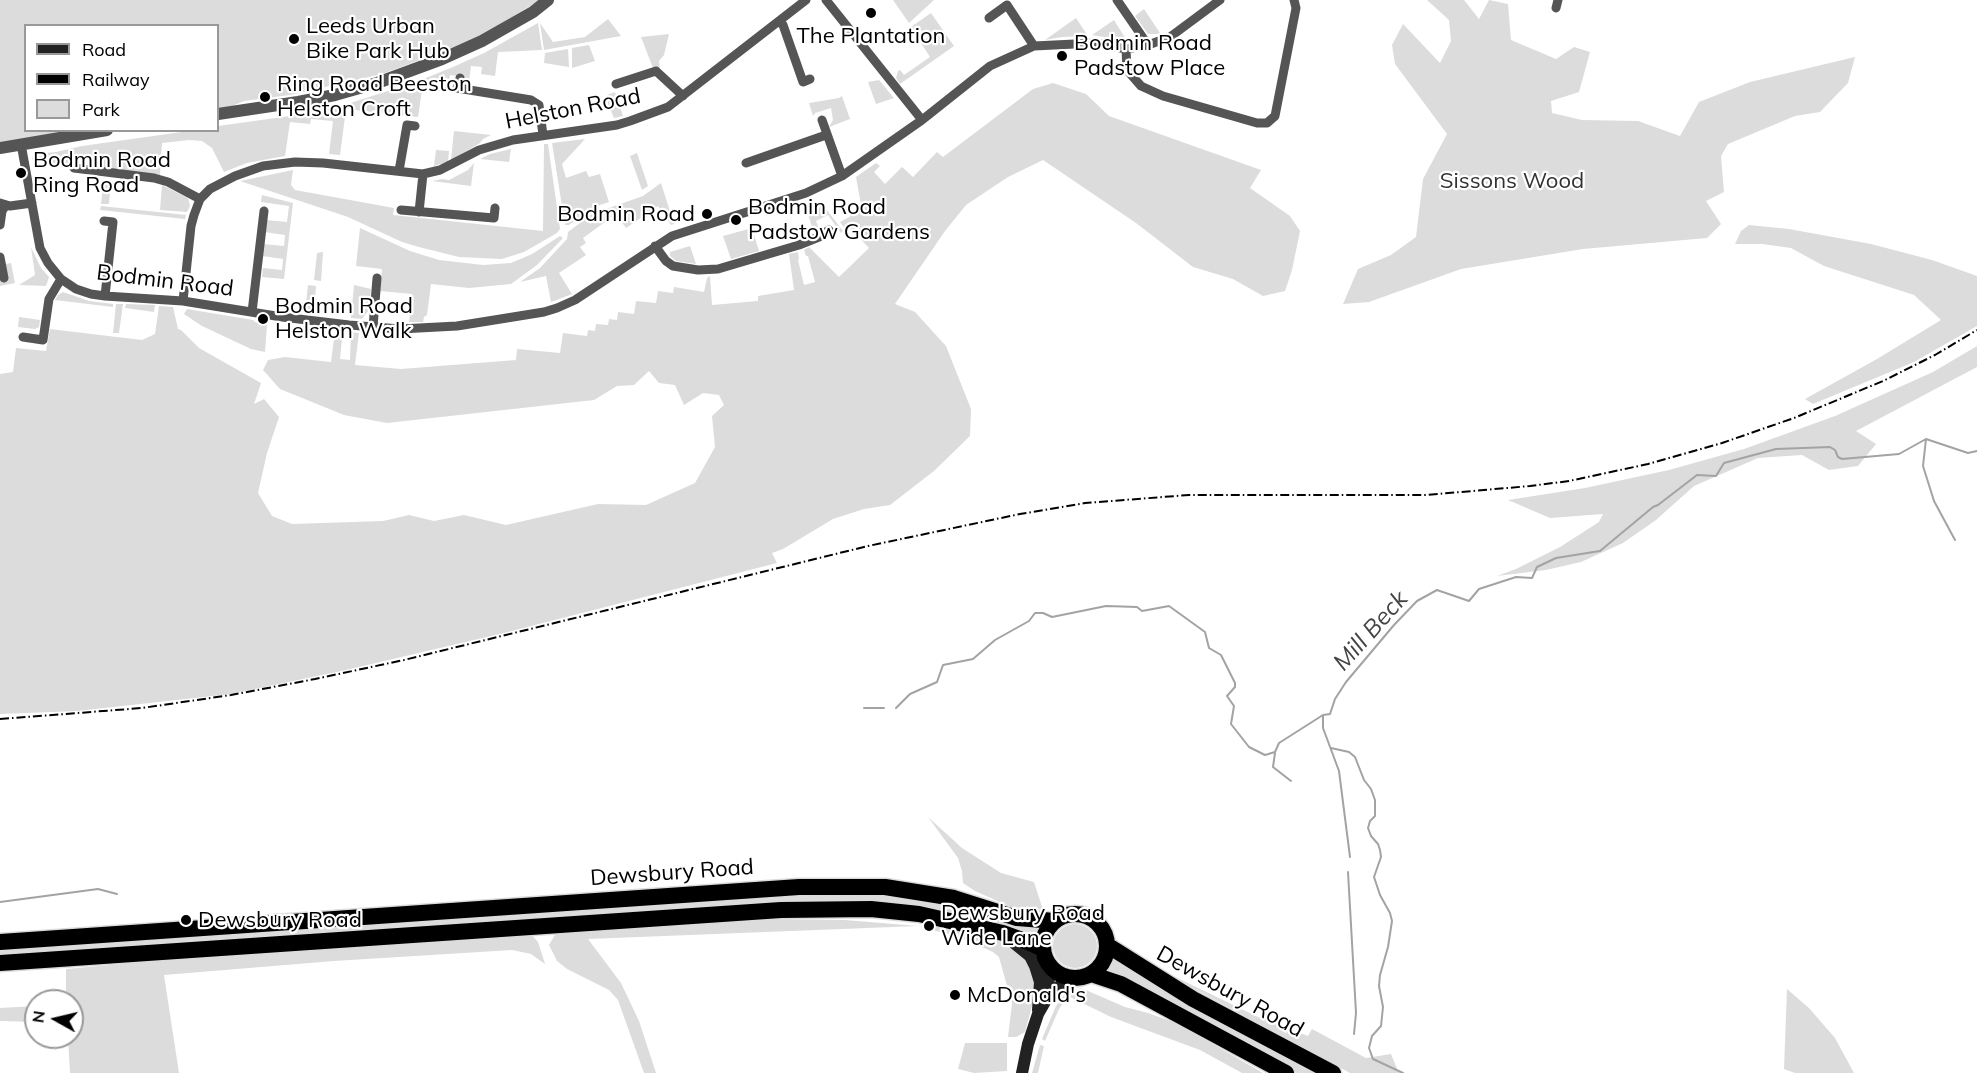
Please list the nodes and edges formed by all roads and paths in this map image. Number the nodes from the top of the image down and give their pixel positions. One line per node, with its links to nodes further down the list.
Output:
1 (548, 0): 16 (street)
2 (806, 0): 8 (street, Helston Road)
3 (826, 0): 18 (street)
4 (1117, 0): 9 (street)
5 (1220, 0): 9 (street, Bodmin Road)
6 (1294, 0): 11 (street)
7 (989, 18): 10 (street)
8 (779, 21): 13 (street); 15 (street, Helston Road)
9 (1148, 45): 11 (street, Bodmin Road)
10 (1034, 46): 11 (street, Bodmin Road); 18 (street, Bodmin Road)
11 (1126, 49)
12 (460, 78): 21 (street)
13 (810, 79)
14 (616, 84): 15 (street)
15 (683, 96): 21 (street, Helston Road)
16 (219, 114)
17 (822, 120): 22 (street)
18 (921, 120): 29 (street, Bodmin Road)
19 (415, 126): 27 (street)
20 (95, 132): 23 (street)
21 (543, 135): 28 (street, Helston Road)
22 (826, 135): 25 (street); 29 (street)
23 (21, 144): 24 (street); 31 (street, Bodmin Road)
24 (0, 148)
25 (746, 164)
26 (74, 168): 30 (street)
27 (399, 171): 28 (street, Helston Road); 30 (street, Helston Road)
28 (423, 174): 36 (street)
29 (842, 176): 40 (street, Bodmin Road)
30 (200, 200): 46 (street)
31 (32, 203): 32 (street); 44 (street, Bodmin Road)
32 (3, 204): 38 (street)
33 (495, 208): 36 (street)
34 (401, 210): 36 (street)
35 (264, 211): 47 (street)
36 (419, 212)
37 (104, 221): 45 (street)
38 (0, 225)
39 (829, 230): 40 (street)
40 (655, 246): 48 (street, Bodmin Road)
41 (0, 257): 42 (street)
42 (4, 278)
43 (377, 278): 48 (street)
44 (61, 279): 45 (street, Bodmin Road); 49 (street)
45 (105, 296): 46 (street, Bodmin Road)
46 (183, 301): 47 (street, Bodmin Road)
47 (252, 312): 48 (street, Bodmin Road)
48 (373, 327)
49 (23, 337)
50 (1055, 921): 52 (highway, Dewsbury Road); 53 (highway, Dewsbury Road); 54 (highway)
51 (1003, 933): 54 (highway, Dewsbury Road); 55 (highway, Dewsbury Road); 59 (main road)
52 (0, 942)
53 (1107, 945): 56 (highway); 62 (highway, Dewsbury Road)
54 (1044, 953): 57 (highway, Dewsbury Road); 58 (main road)
55 (0, 963)
56 (1091, 974): 57 (highway); 61 (highway, Dewsbury Road)
57 (1072, 978): 58 (main road)
58 (1046, 1000): 59 (main road)
59 (1038, 1014): 60 (main road)
60 (1022, 1073)
61 (1286, 1073)
62 (1332, 1073)

